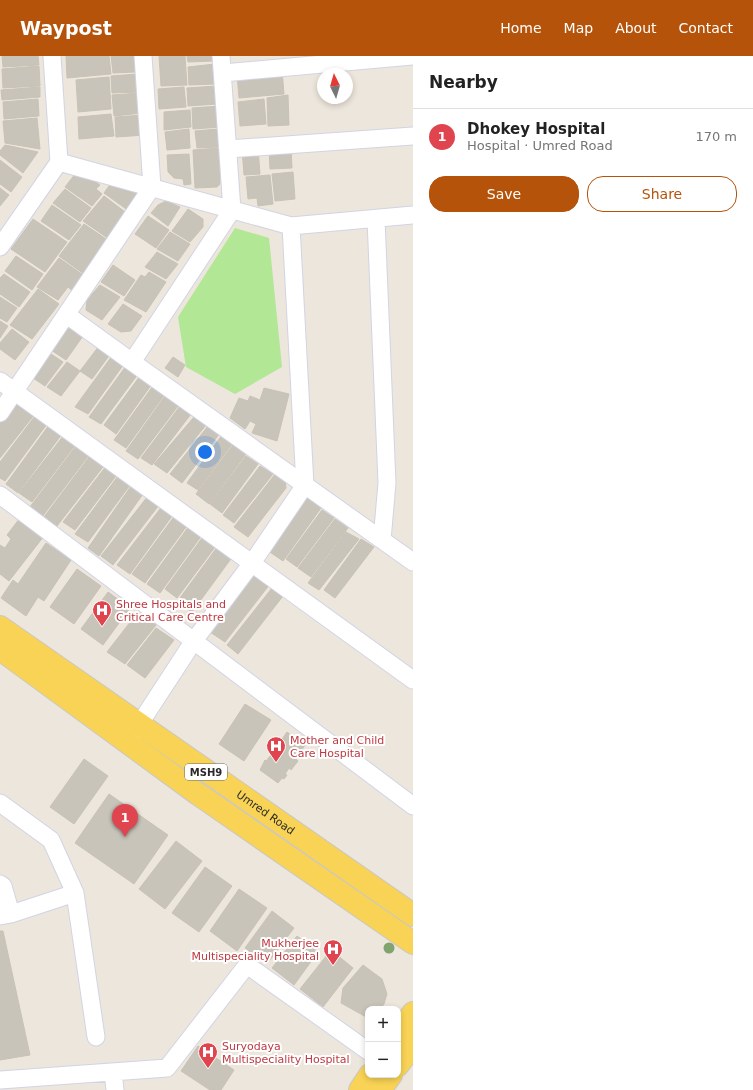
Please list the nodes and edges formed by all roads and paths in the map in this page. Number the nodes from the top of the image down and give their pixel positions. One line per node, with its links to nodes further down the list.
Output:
1 (52, 56): 7 (street)
2 (143, 56): 8 (street)
3 (412, 56): 4 (street)
4 (222, 64): 6 (street)
5 (413, 136): 6 (street)
6 (228, 149): 9 (street)
7 (59, 162): 8 (street); 13 (street)
8 (152, 187): 9 (street); 14 (street)
9 (232, 210): 12 (street); 15 (street)
10 (413, 215): 11 (street)
11 (376, 218): 12 (street); 21 (street)
12 (291, 226): 19 (street)
13 (0, 247)
14 (67, 315): 15 (street); 17 (street)
15 (132, 362): 19 (street)
16 (0, 380): 17 (street)
17 (15, 392): 18 (street); 23 (street)
18 (0, 412)
19 (304, 485): 21 (street); 23 (street)
20 (0, 495): 25 (street)
21 (382, 540): 22 (street)
22 (413, 562)
23 (252, 563): 25 (street); 27 (street)
24 (0, 627): 28 (main road, Umred Road / MSH9)
25 (194, 642): 28 (street); 31 (street)
26 (0, 650): 29 (main road)
27 (413, 680)
28 (139, 725): 29 (street); 35 (main road, Umred Road / MSH9)
29 (127, 743): 36 (main road)
30 (0, 803): 33 (street)
31 (413, 806)
32 (0, 884): 34 (street)
33 (75, 893): 34 (street); 39 (street)
34 (5, 915)
35 (413, 915)
36 (413, 943)
37 (413, 1013): 38 (main road)
38 (401, 1031)
39 (96, 1037)
40 (413, 1044): 42 (main road)
41 (365, 1049): 43 (street)
42 (401, 1061)
43 (113, 1072): 46 (street); 47 (street)
44 (368, 1078): 48 (main road)
45 (389, 1078): 49 (main road)
46 (0, 1080)
47 (115, 1090)
48 (360, 1090)
49 (380, 1090)

